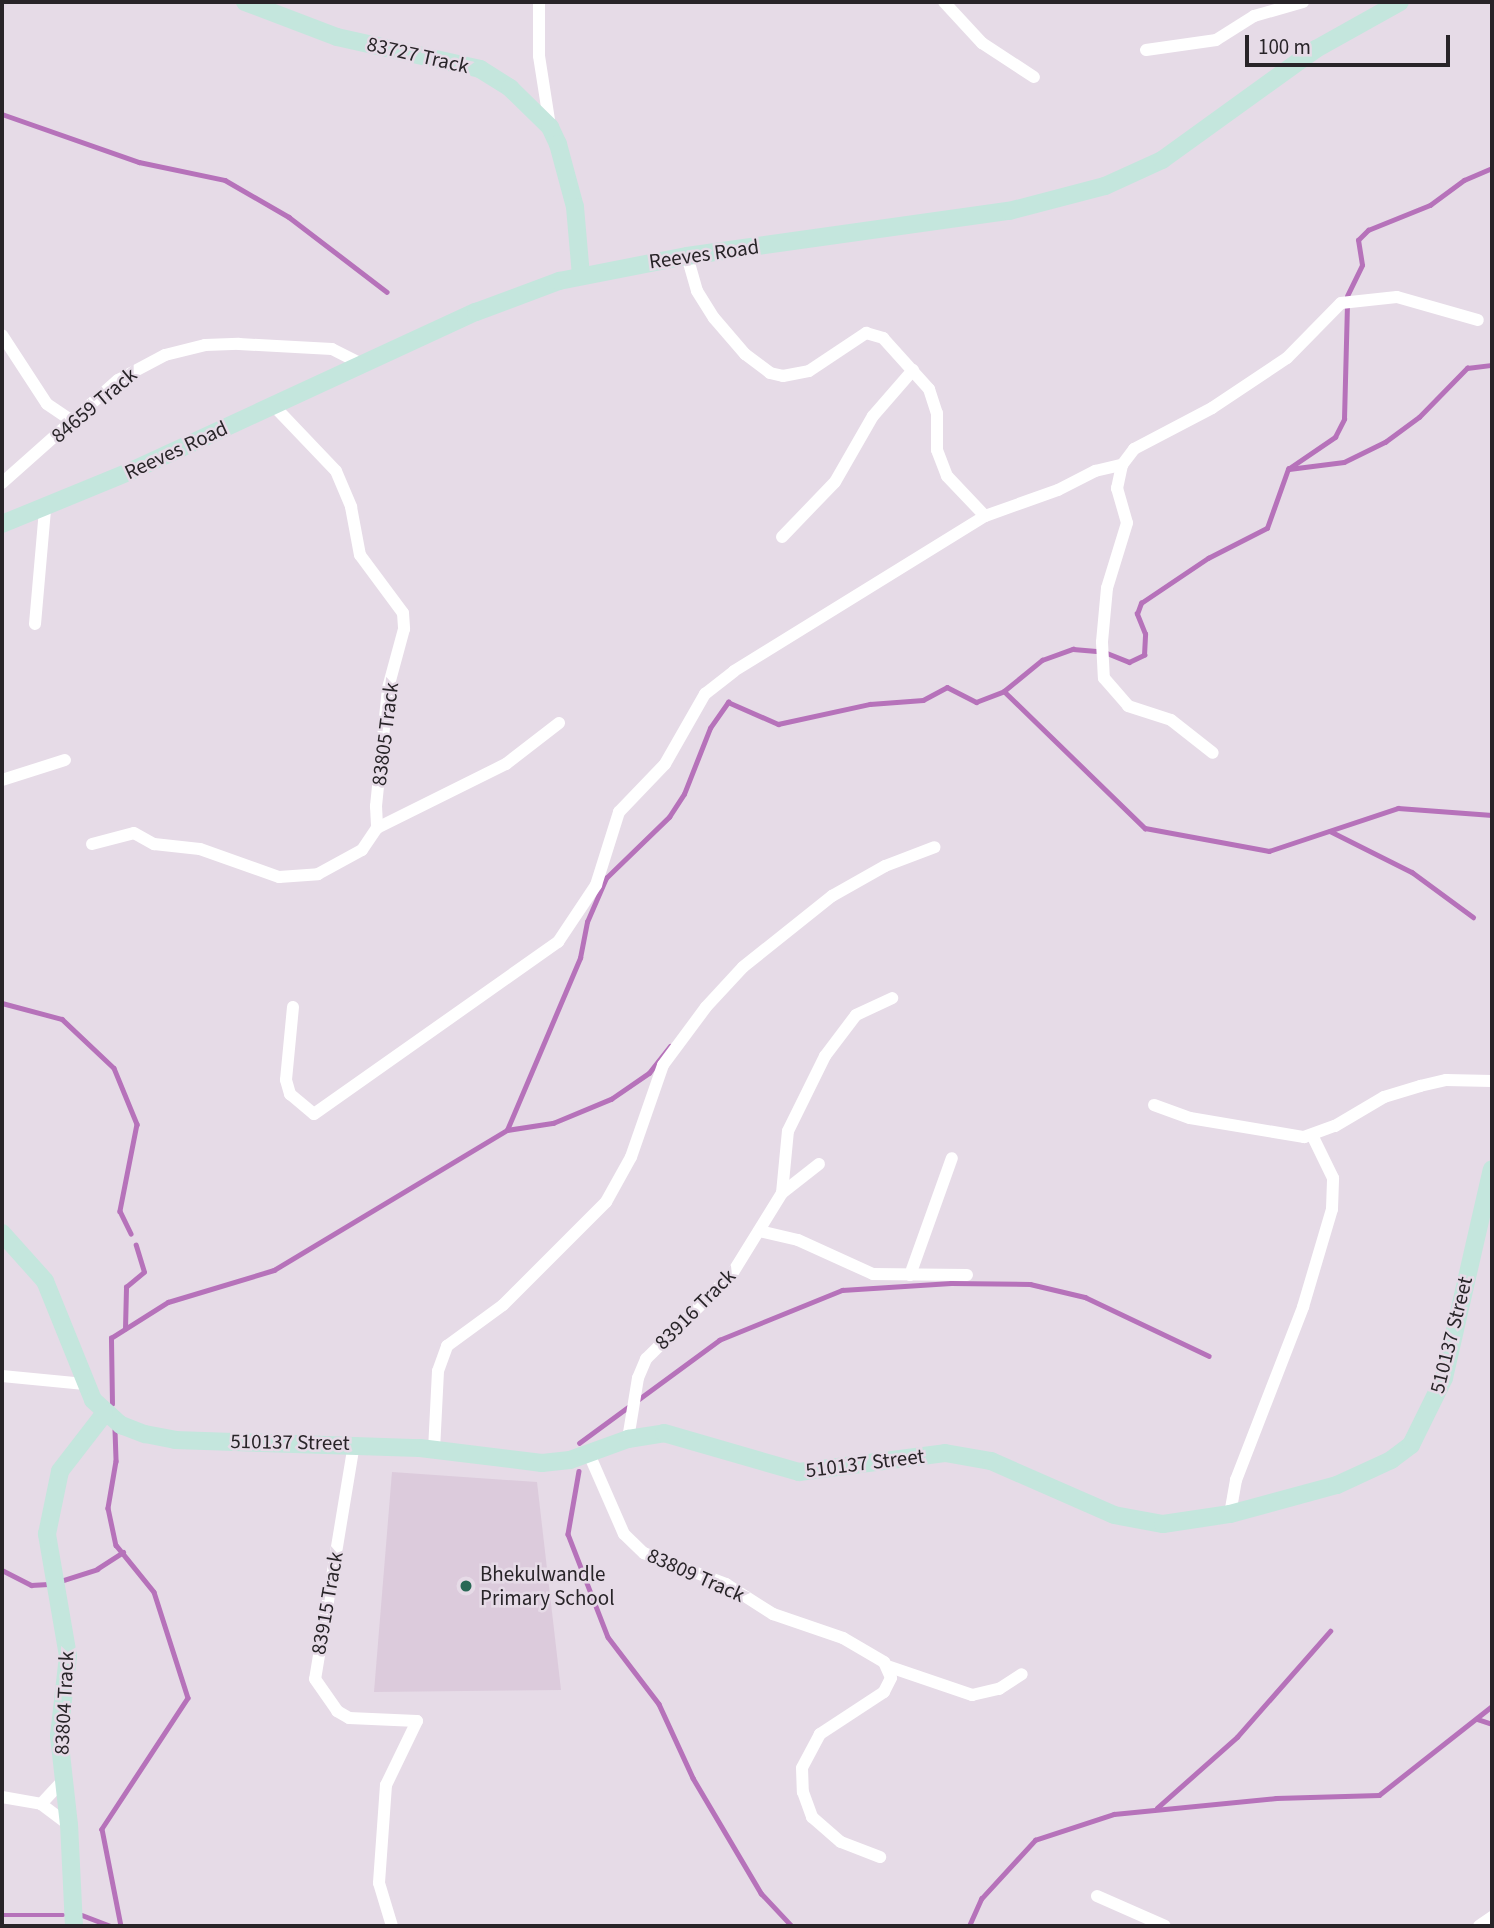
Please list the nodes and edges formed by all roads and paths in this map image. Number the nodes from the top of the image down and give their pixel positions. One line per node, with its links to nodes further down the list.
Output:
1 (245, 2): 8 (street, 83727 Track)
2 (539, 2): 8 (street)
3 (944, 2): 7 (street)
4 (1303, 2): 6 (street)
5 (1400, 2): 9 (street, Reeves Road)
6 (1146, 50)
7 (1034, 77)
8 (550, 127): 10 (street, 83727 Track)
9 (687, 256): 10 (street, Reeves Road); 14 (street)
10 (581, 275): 13 (street, Reeves Road)
11 (1478, 320): 17 (street)
12 (2, 335): 16 (street)
13 (362, 364): 15 (street, Reeves Road); 16 (street, 84659 Track)
14 (913, 370): 20 (street); 22 (street)
15 (273, 405): 19 (street, Reeves Road); 28 (street, 83805 Track)
16 (71, 420): 18 (street, 84659 Track)
17 (1122, 464): 20 (street); 25 (street)
18 (2, 483)
19 (45, 509): 21 (street, Reeves Road); 23 (street)
20 (985, 516): 32 (street)
21 (2, 524)
22 (782, 537)
23 (35, 624)
24 (559, 723): 28 (street)
25 (1213, 753)
26 (65, 760): 27 (street)
27 (2, 780)
28 (376, 821): 29 (street)
29 (92, 844)
30 (935, 847): 49 (street)
31 (892, 998): 39 (street)
32 (293, 1007)
33 (1492, 1081): 35 (street)
34 (1154, 1105): 35 (street)
35 (1312, 1135): 51 (street)
36 (952, 1158): 42 (street)
37 (819, 1164): 39 (street, 83916 Track)
38 (1492, 1169): 51 (street, 510137 Street)
39 (782, 1193): 40 (street, 83916 Track)
40 (759, 1231): 42 (street); 47 (street, 83916 Track)
41 (2, 1233): 45 (street)
42 (910, 1275): 43 (street)
43 (967, 1275)
44 (2, 1376): 45 (street)
45 (85, 1384): 46 (street)
46 (104, 1414): 48 (street, 510137 Street); 54 (street, 83804 Track)
47 (628, 1439): 50 (street, 510137 Street); 51 (street, 510137 Street)
48 (354, 1444): 49 (street, 510137 Street); 62 (street, 83915 Track)
49 (435, 1450): 50 (street, 510137 Street)
50 (589, 1454): 52 (street, 83809 Track)
51 (1230, 1514)
52 (887, 1666): 53 (street, 83809 Track); 58 (street)
53 (1022, 1674)
54 (63, 1780): 56 (street); 57 (street, 83804 Track)
55 (2, 1797): 56 (street)
56 (41, 1804): 57 (street)
57 (69, 1825): 61 (street, 83804 Track)
58 (880, 1857)
59 (1097, 1896): 63 (street)
60 (1492, 1917): 64 (street)
61 (74, 1926)
62 (391, 1926)
63 (1165, 1926)
64 (1479, 1926)

